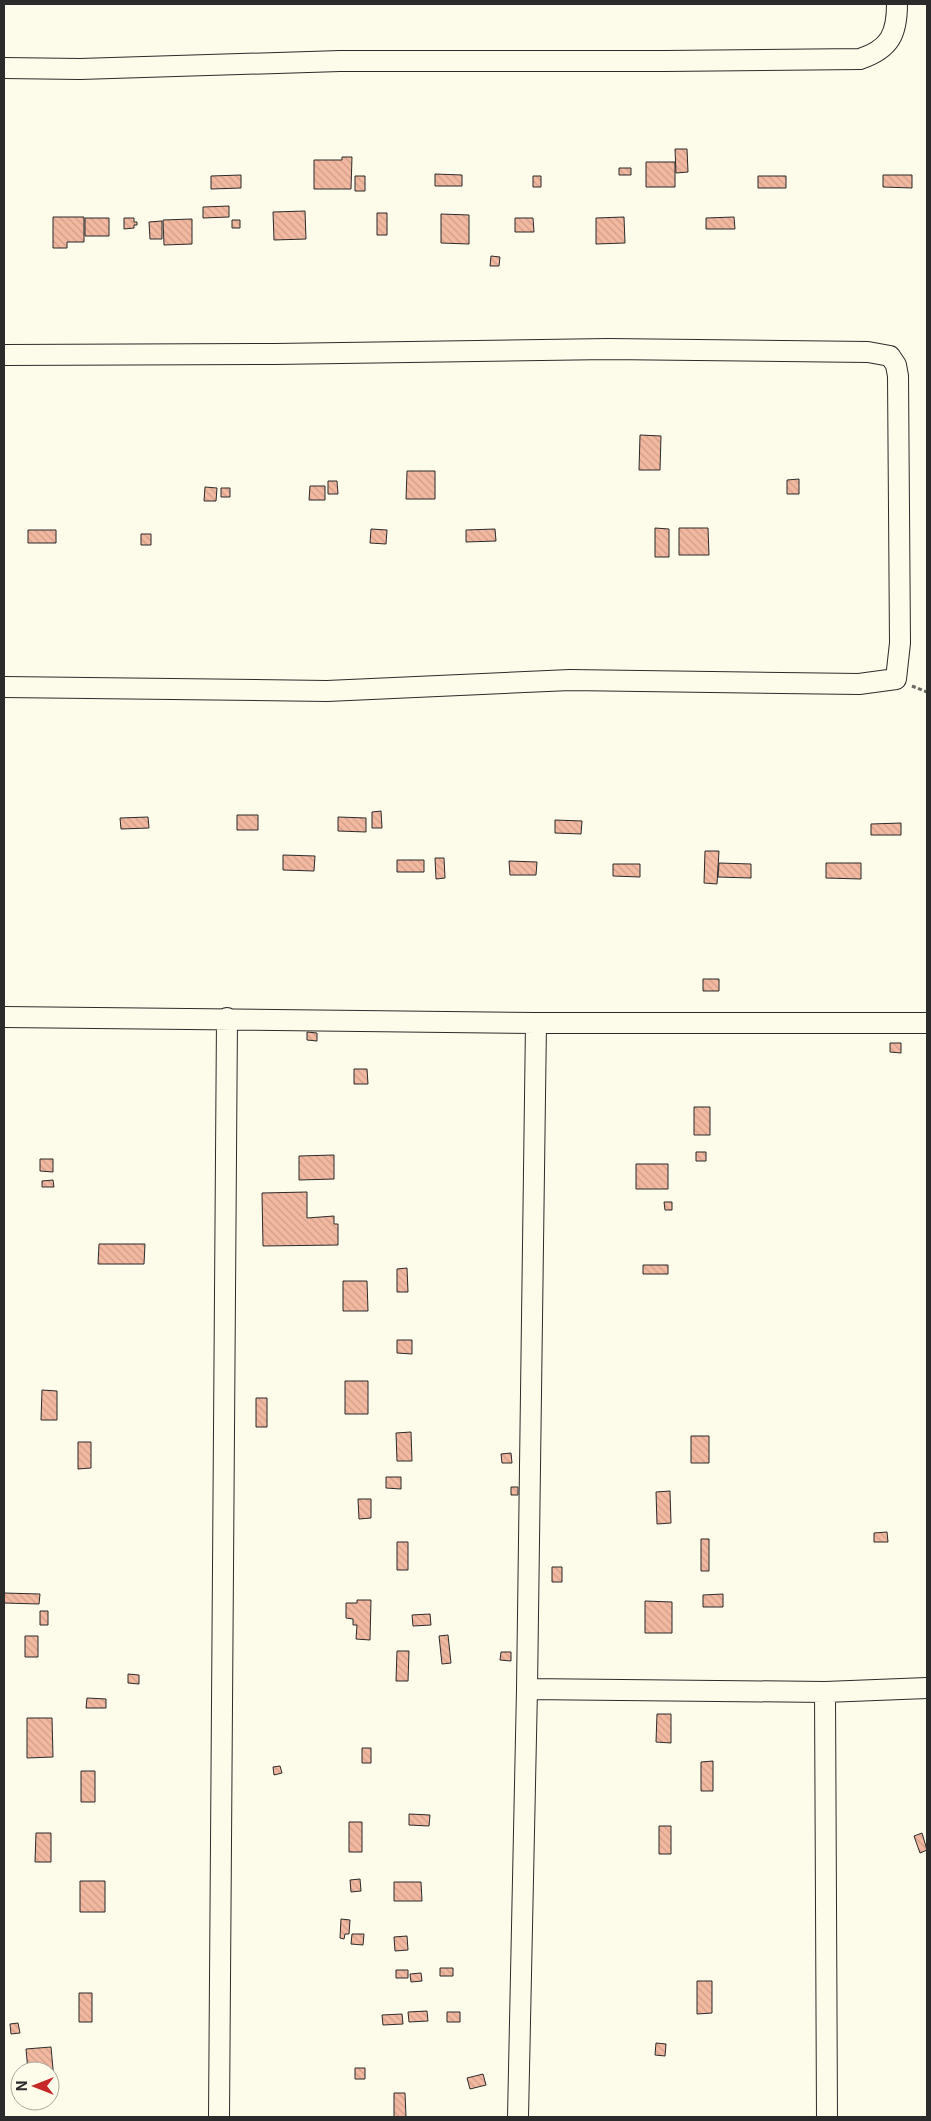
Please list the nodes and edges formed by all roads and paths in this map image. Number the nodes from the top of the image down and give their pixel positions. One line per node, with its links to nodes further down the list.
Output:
1 (897, 4): 2 (street)
2 (4, 68)
3 (4, 355): 4 (street)
4 (4, 687)
5 (4, 1017): 6 (street)
6 (227, 1018): 7 (street); 12 (street)
7 (536, 1023): 8 (street); 10 (street)
8 (927, 1023)
9 (927, 1688): 11 (street)
10 (527, 1689): 11 (street); 13 (street)
11 (825, 1692): 14 (street)
12 (220, 2117)
13 (518, 2117)
14 (827, 2117)

